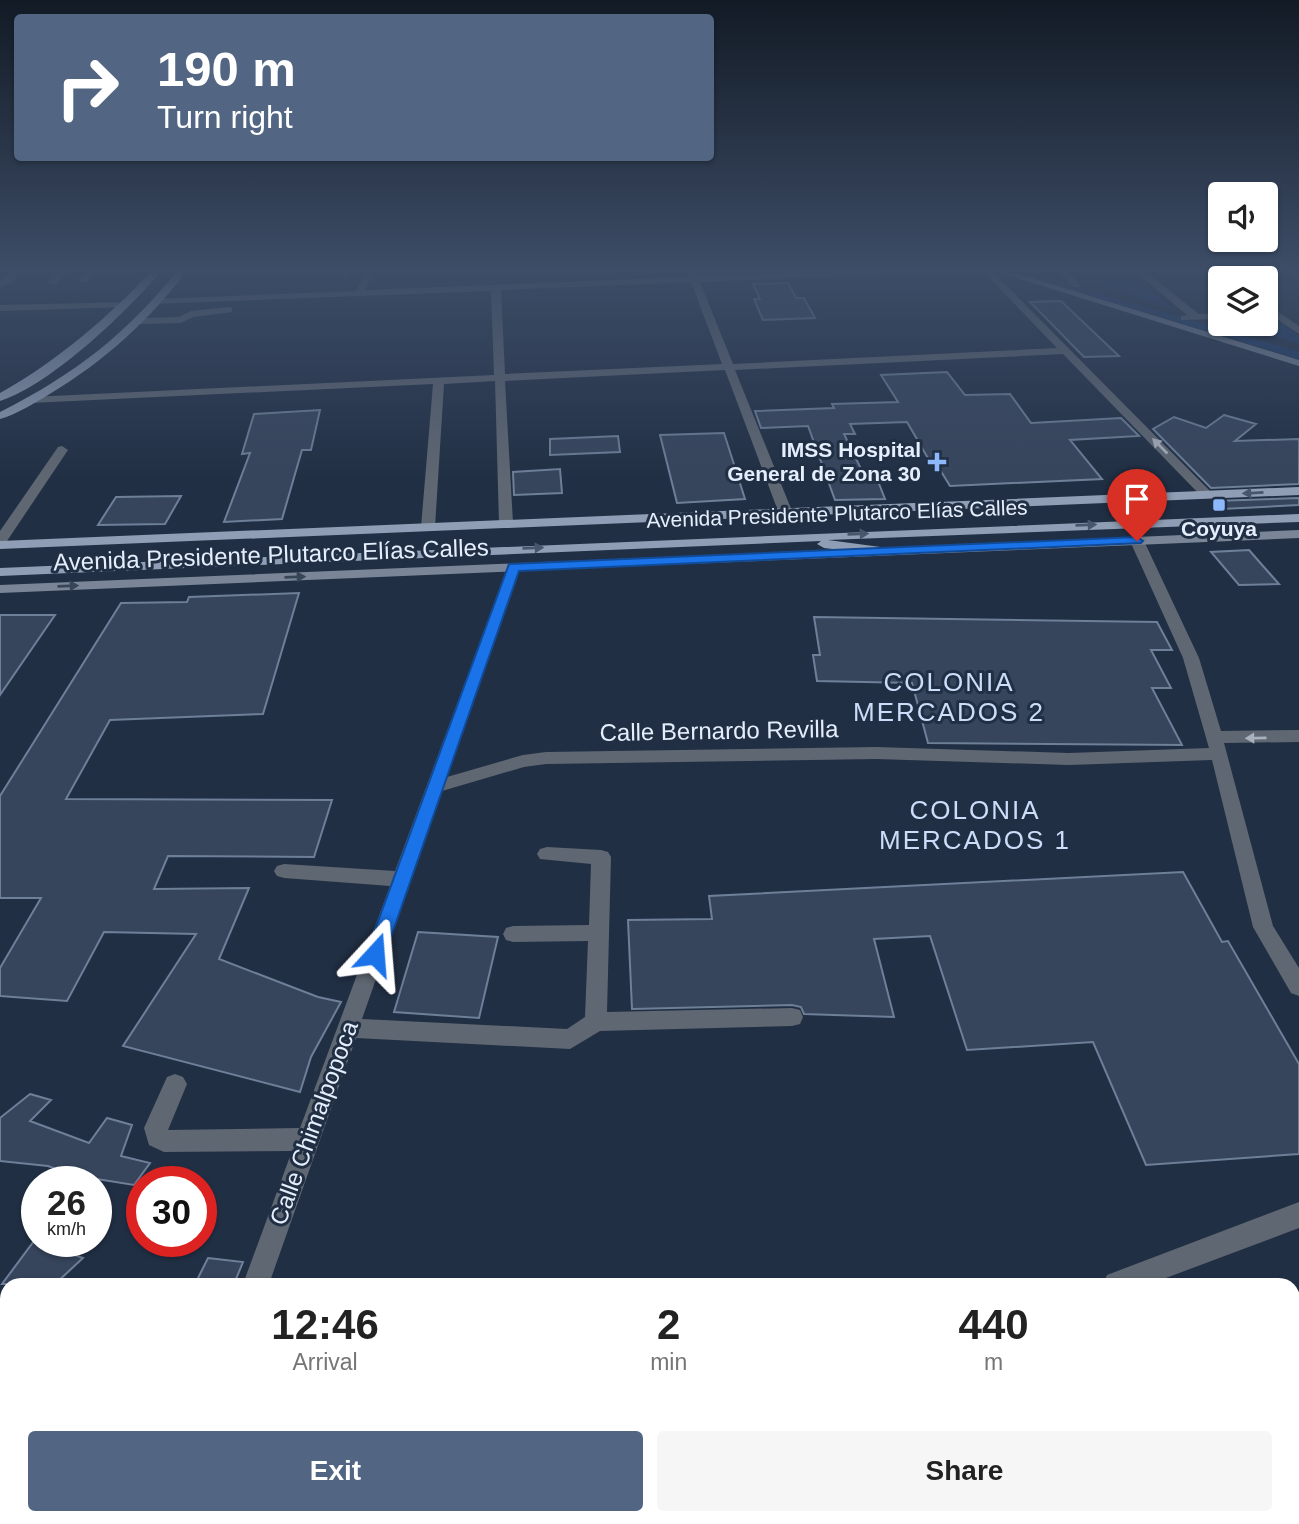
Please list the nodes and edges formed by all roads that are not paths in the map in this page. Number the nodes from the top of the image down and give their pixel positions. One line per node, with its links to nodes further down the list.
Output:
1 (90, 339): 14 (main road)
2 (118, 339): 15 (main road)
3 (499, 339): 12 (street)
4 (719, 339): 11 (street)
5 (1055, 339): 8 (street)
6 (1221, 339): 10 (street)
7 (1255, 339): 9 (street)
8 (1066, 351): 11 (street); 19 (street, one-way to 8)
9 (1299, 352)
10 (1299, 363)
11 (731, 367): 12 (street); 20 (street)
12 (501, 378): 13 (street); 22 (street)
13 (439, 381): 15 (street); 23 (street)
14 (0, 398)
15 (32, 400): 16 (main road)
16 (0, 416)
17 (62, 450): 27 (street)
18 (1299, 491): 19 (main road, Avenida Presidente Plutarco Elías Calles, one-way to 19)
19 (1208, 495): 20 (main road, Avenida Presidente Plutarco Elías Calles)
20 (785, 511): 22 (main road, Avenida Presidente Plutarco Elías Calles)
21 (1299, 519): 25 (main road, Avenida Presidente Plutarco Elías Calles, one-way to 21)
22 (506, 523): 23 (main road, Avenida Presidente Plutarco Elías Calles)
23 (428, 527): 27 (main road, Avenida Presidente Plutarco Elías Calles)
24 (1299, 534): 26 (street, Avenida Presidente Plutarco Elías Calles)
25 (768, 538): 28 (main road); 30 (main road, Avenida Presidente Plutarco Elías Calles, one-way to 25)
26 (1137, 541): 28 (street, Avenida Presidente Plutarco Elías Calles); 33 (street)
27 (0, 543)
28 (883, 551): 29 (street, Avenida Presidente Plutarco Elías Calles)
29 (514, 567): 31 (street, Avenida Presidente Plutarco Elías Calles, one-way to 29); 34 (street, Calle Chimalpopoca)
30 (0, 572)
31 (0, 589)
32 (1299, 736): 33 (street, Calle Bernardo Revilla, one-way to 33)
33 (1215, 746): 34 (street, Calle Bernardo Revilla); 40 (street)
34 (435, 787): 37 (street, Calle Chimalpopoca)
35 (547, 853): 38 (street)
36 (284, 871): 37 (street)
37 (402, 879): 43 (street, Calle Chimalpopoca)
38 (599, 933): 39 (street); 42 (street)
39 (513, 934)
40 (1299, 987)
41 (792, 1017): 42 (street)
42 (596, 1022): 43 (street)
43 (348, 1028): 45 (street, Calle Chimalpopoca)
44 (175, 1084): 45 (street)
45 (308, 1139): 47 (street, Calle Chimalpopoca)
46 (1299, 1215): 48 (street)
47 (258, 1278)
48 (1132, 1278)

